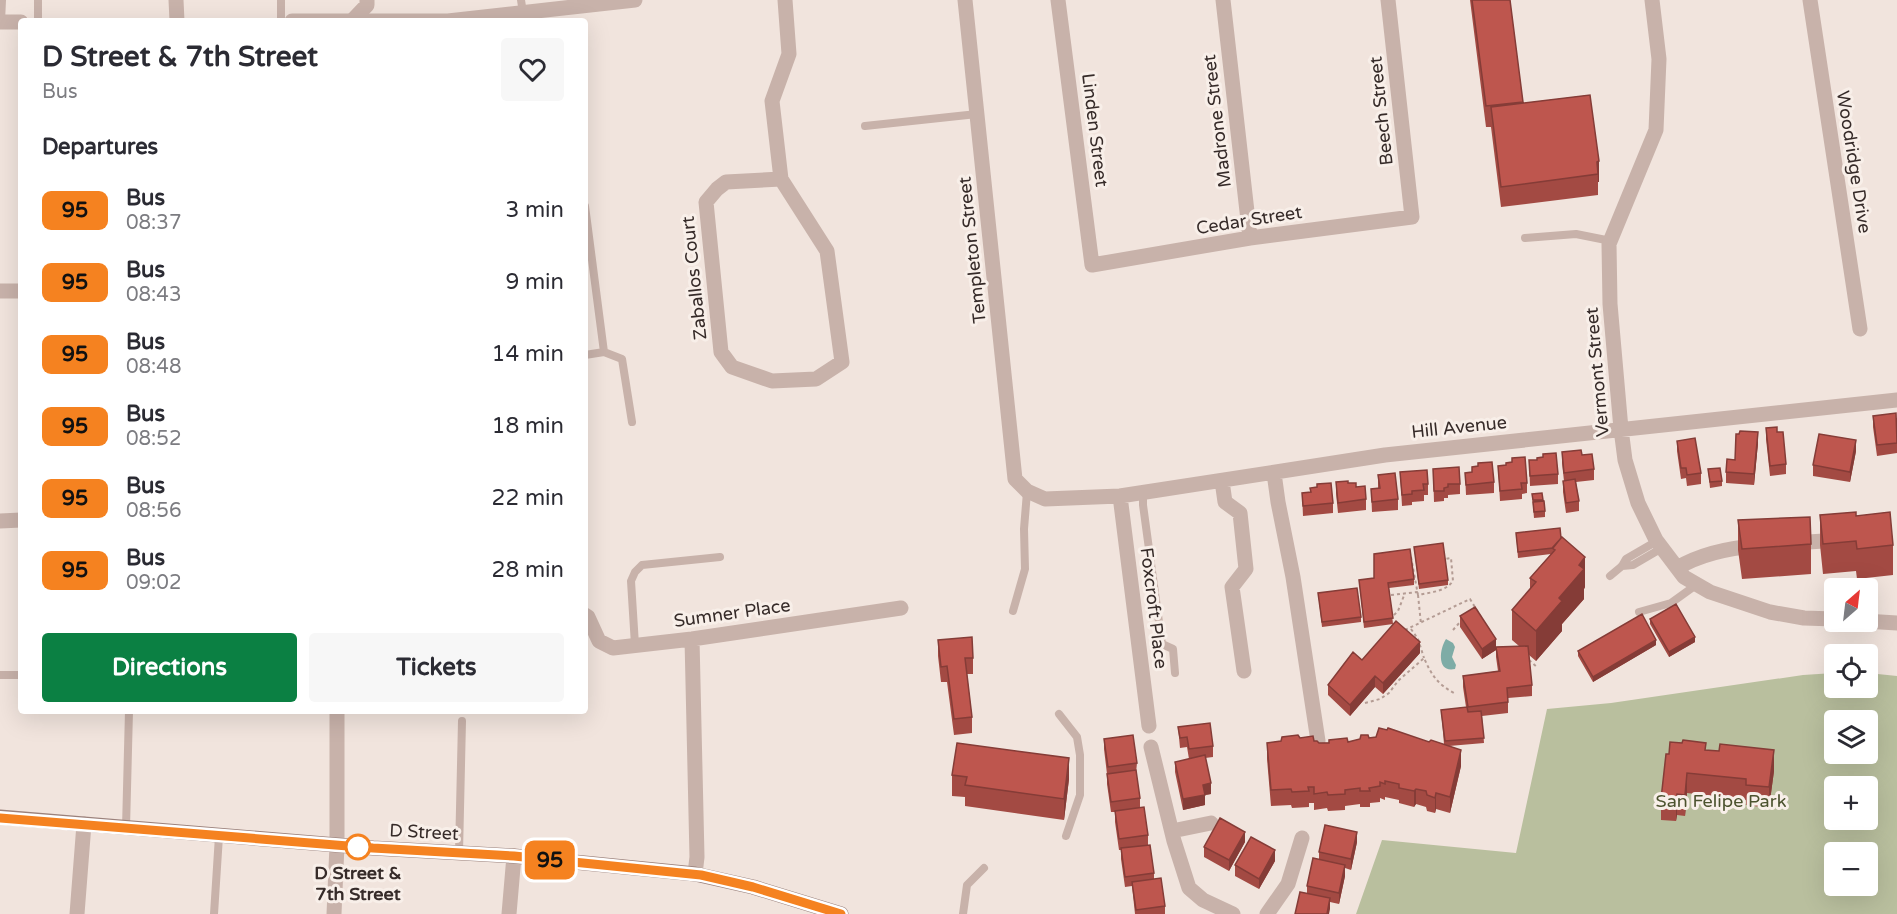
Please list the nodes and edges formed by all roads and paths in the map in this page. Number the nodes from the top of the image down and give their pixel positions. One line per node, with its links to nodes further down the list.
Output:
1 (2, 0): 22 (lane)
2 (38, 0): 17 (lane)
3 (176, 0): 18 (street)
4 (281, 0): 19 (lane)
5 (367, 0): 20 (street)
6 (635, 0): 14 (street)
7 (785, 0): 26 (street, Zaballos Court)
8 (965, 0): 24 (street, Templeton Street)
9 (1058, 0): 32 (street, Linden Street)
10 (1223, 0): 28 (street, Madrone Street)
11 (1388, 0): 27 (street, Beech Street)
12 (1652, 0): 30 (street, Vermont Street)
13 (1810, 0): 35 (street, Woodridge Drive)
14 (605, 2): 16 (street)
15 (522, 7): 16 (street); 21 (street)
16 (560, 15)
17 (38, 18)
18 (177, 18)
19 (281, 18)
20 (355, 18)
21 (464, 18)
22 (1, 22): 23 (street)
23 (18, 22)
24 (977, 114): 25 (lane); 43 (street, Templeton Street)
25 (865, 126)
26 (781, 179): 26 (street, Zaballos Court)
27 (1412, 217): 28 (street, Cedar Street)
28 (1250, 238): 32 (street, Cedar Street)
29 (1525, 238): 30 (lane)
30 (1611, 241): 40 (street, Vermont Street)
31 (588, 252): 36 (lane)
32 (1092, 265)
33 (0, 291): 34 (street)
34 (18, 291)
35 (1860, 329)
36 (604, 352): 37 (lane); 39 (lane)
37 (588, 355)
38 (1897, 400): 40 (street, Hill Avenue)
39 (632, 422)
40 (1621, 429): 41 (street, Hill Avenue); 49 (street, Vermont Street)
41 (1274, 473): 42 (street, Hill Avenue); 91 (street)
42 (1222, 481): 44 (street, Hill Avenue); 80 (street)
43 (1028, 492): 45 (street, Hill Avenue); 61 (lane)
44 (1143, 492): 45 (street, Hill Avenue); 81 (lane)
45 (1120, 496): 90 (street, Foxcroft Place)
46 (18, 520): 47 (street)
47 (0, 521)
48 (1859, 540): 53 (street)
49 (1660, 544): 53 (street, Vermont Street); 54 (lane)
50 (1409, 548): 57 (path)
51 (720, 557): 76 (lane)
52 (1445, 559): 57 (path)
53 (1677, 568): 55 (street, Vermont Street)
54 (1610, 576)
55 (1696, 584): 62 (lane); 67 (street, Vermont Street)
56 (1405, 593): 57 (path); 58 (path); 64 (path)
57 (1418, 593): 71 (path)
58 (1391, 595)
59 (901, 608): 75 (street, Sumner Place)
60 (1477, 608): 63 (path); 68 (path); 71 (path)
61 (1013, 611)
62 (1639, 612)
63 (1471, 613)
64 (1394, 615)
65 (588, 617): 76 (street, Sumner Place)
66 (1465, 617): 73 (path)
67 (1824, 619)
68 (1483, 620)
69 (1878, 622): 70 (street)
70 (1897, 623)
71 (1421, 624): 72 (path)
72 (1411, 629): 74 (path); 77 (path)
73 (1453, 630)
74 (1399, 633)
75 (692, 639): 76 (street, Sumner Place); 105 (street)
76 (635, 645)
77 (1424, 658): 84 (path); 85 (path)
78 (1528, 660): 79 (path)
79 (1537, 668)
80 (1244, 671)
81 (1175, 674)
82 (0, 675): 83 (lane)
83 (18, 675)
84 (1454, 693)
85 (1365, 703)
86 (129, 714): 96 (lane)
87 (336, 714): 101 (street)
88 (1059, 714): 98 (lane)
89 (462, 721): 102 (lane)
90 (1149, 726)
91 (1318, 741)
92 (1151, 747): 97 (street)
93 (0, 818): 95 (main road, D Street)
94 (1211, 823): 97 (street)
95 (84, 824): 96 (main road, D Street); 107 (street)
96 (126, 828): 99 (main road, D Street)
97 (1172, 831): 112 (street)
98 (1066, 836)
99 (219, 837): 101 (main road, D Street); 108 (lane)
100 (1302, 838): 113 (street)
101 (337, 845): 102 (main road, D Street); 109 (street)
102 (459, 853): 103 (main road, D Street)
103 (514, 856): 105 (main road, D Street); 110 (street)
104 (984, 868): 111 (lane)
105 (695, 874): 106 (main road, D Street)
106 (829, 912)
107 (77, 914)
108 (214, 914)
109 (334, 914)
110 (509, 914)
111 (963, 914)
112 (1233, 914)
113 (1267, 914)

